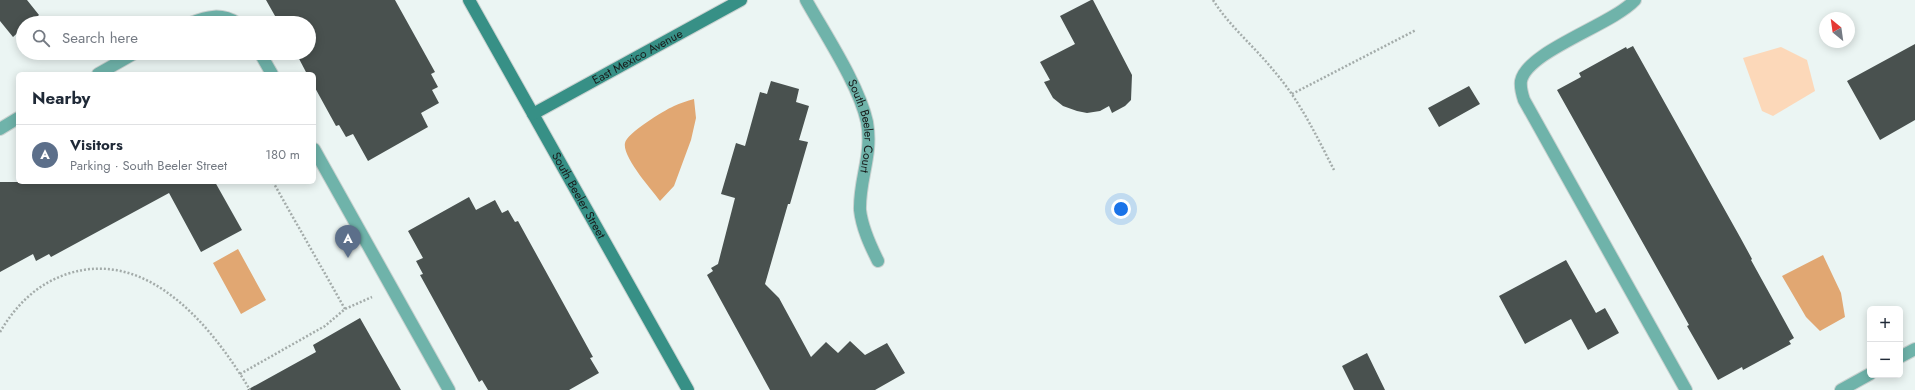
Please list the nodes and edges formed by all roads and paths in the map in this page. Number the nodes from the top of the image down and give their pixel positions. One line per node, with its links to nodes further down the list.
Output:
1 (468, 0): 12 (street, South Beeler Street)
2 (741, 0): 12 (street, East Mexico Avenue)
3 (806, 0): 18 (street, South Beeler Court)
4 (1213, 0): 11 (path)
5 (1635, 0): 29 (street)
6 (1416, 30): 11 (path)
7 (123, 60): 9 (street)
8 (264, 60): 10 (street)
9 (102, 72)
10 (271, 72)
11 (1292, 94): 16 (path)
12 (533, 114): 28 (street, South Beeler Street)
13 (16, 119): 14 (street)
14 (0, 128)
15 (316, 153): 19 (street)
16 (1334, 170)
17 (274, 184): 20 (path)
18 (878, 261)
19 (392, 287): 20 (path); 27 (street)
20 (345, 310): 24 (path)
21 (0, 332): 24 (path)
22 (1915, 349): 23 (street)
23 (1903, 355)
24 (240, 374): 26 (path)
25 (1867, 376): 30 (street)
26 (250, 390)
27 (449, 390)
28 (688, 390)
29 (1686, 390)
30 (1841, 390)

